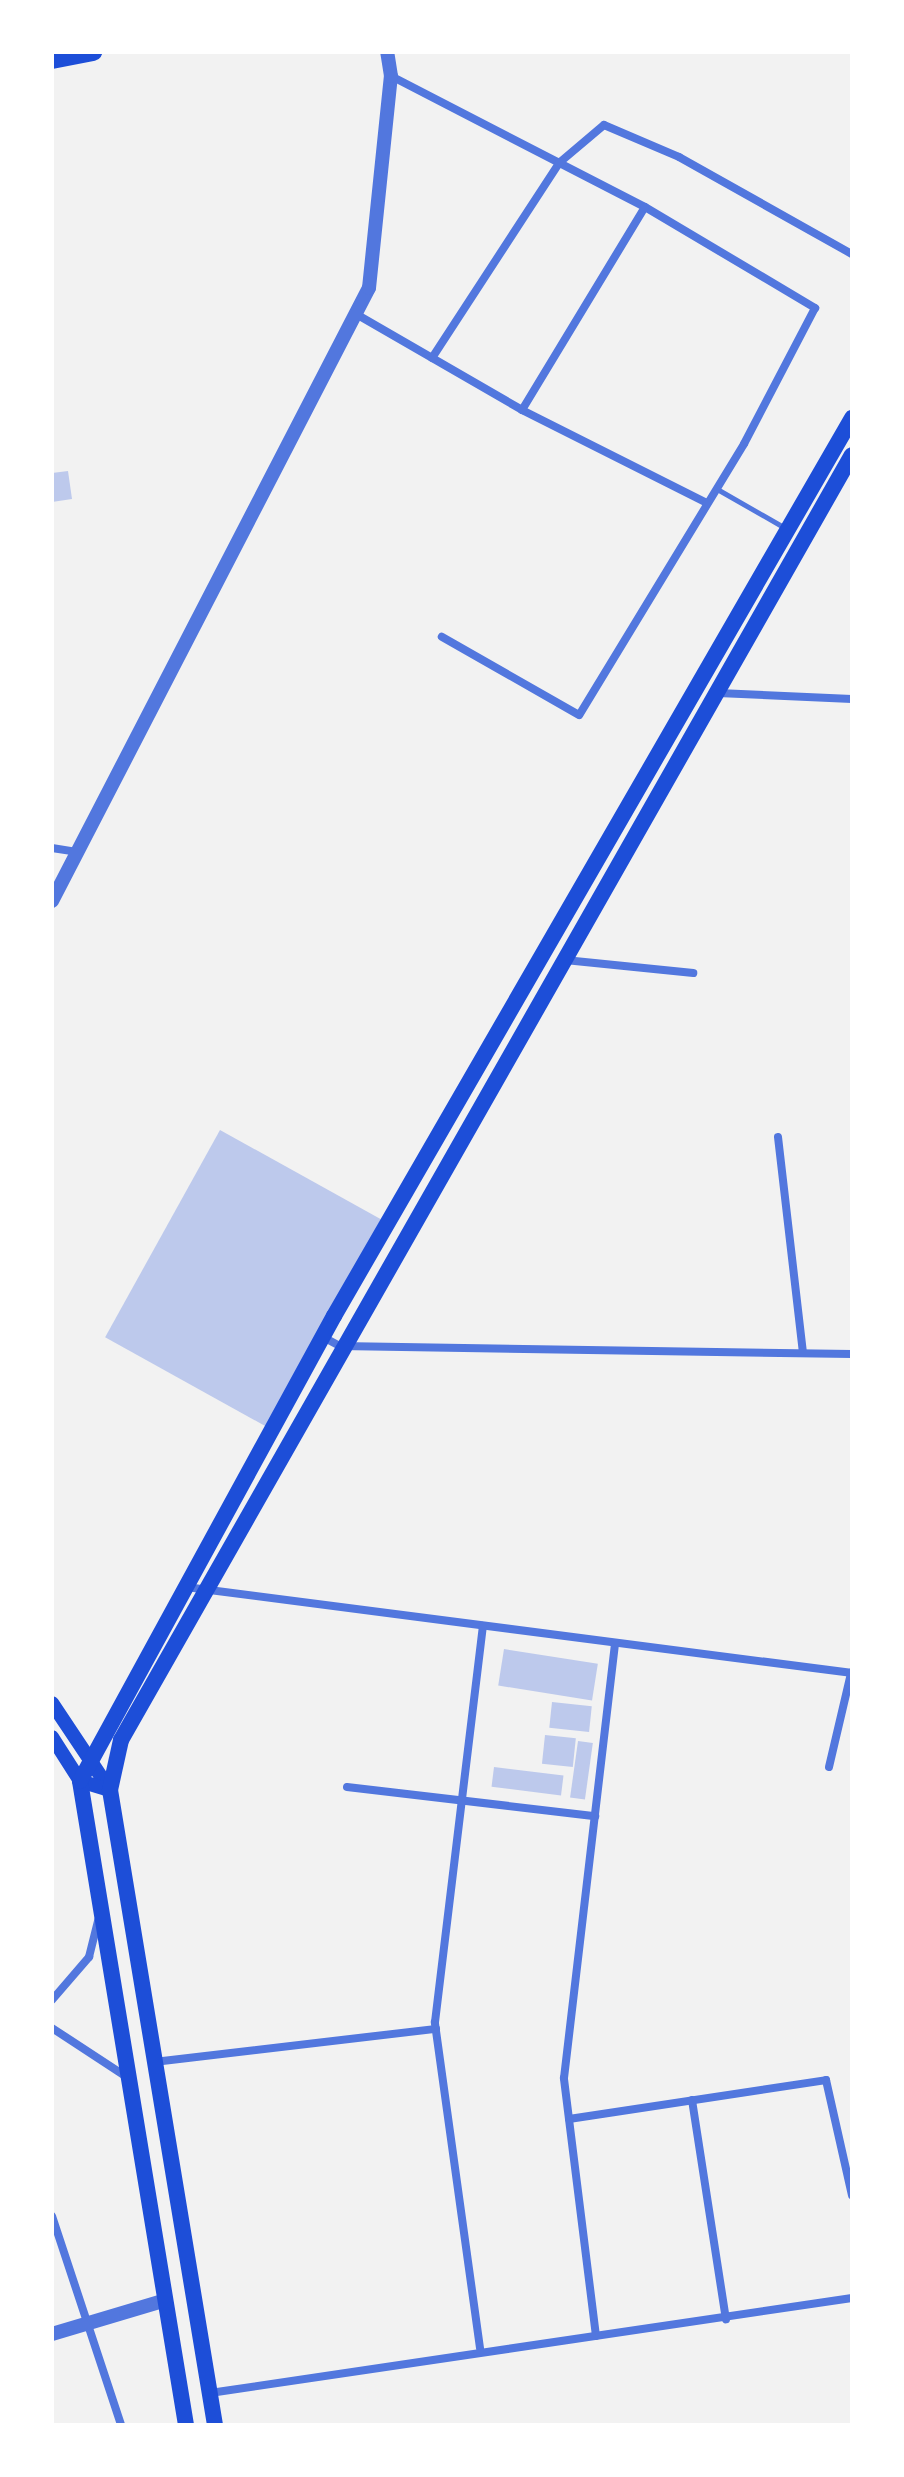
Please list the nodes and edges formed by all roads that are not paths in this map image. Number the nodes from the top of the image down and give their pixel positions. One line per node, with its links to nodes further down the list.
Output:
1 (93, 52): 3 (highway)
2 (387, 52): 4 (street)
3 (52, 60)
4 (391, 76): 5 (street); 8 (street)
5 (559, 163): 6 (street); 7 (street); 9 (street)
6 (645, 207): 10 (street); 13 (street)
7 (852, 254)
8 (356, 314): 9 (street); 20 (street)
9 (432, 358): 10 (street)
10 (522, 410): 14 (street)
11 (852, 418): 15 (main road)
12 (852, 455): 17 (main road)
13 (716, 488): 14 (street); 15 (lane)
14 (707, 503): 16 (street)
15 (789, 530): 25 (main road)
16 (442, 637)
17 (718, 693): 18 (street); 22 (main road)
18 (852, 699)
19 (52, 848): 20 (street)
20 (77, 852): 21 (street)
21 (52, 901)
22 (564, 960): 23 (street); 26 (main road)
23 (693, 973)
24 (778, 1137): 27 (street)
25 (323, 1336): 26 (street); 29 (main road)
26 (340, 1346): 27 (street); 30 (main road)
27 (803, 1353): 28 (street)
28 (852, 1354)
29 (182, 1587): 30 (street); 36 (main road)
30 (205, 1590): 31 (street); 40 (main road)
31 (483, 1626): 32 (street); 41 (street)
32 (615, 1643): 33 (street); 42 (street)
33 (852, 1673): 37 (street)
34 (52, 1703): 36 (main road)
35 (52, 1737): 38 (main road)
36 (90, 1761): 38 (main road); 40 (main road)
37 (829, 1767)
38 (80, 1781): 40 (main road); 43 (main road)
39 (347, 1787): 41 (street)
40 (110, 1790): 47 (main road)
41 (461, 1799): 42 (street); 46 (street)
42 (595, 1816): 50 (street)
43 (102, 1905): 44 (street); 48 (main road)
44 (52, 2000)
45 (52, 2028): 48 (street)
46 (436, 2029): 47 (street); 60 (street)
47 (150, 2062): 61 (main road)
48 (130, 2080): 55 (main road)
49 (692, 2100): 50 (street); 51 (street); 56 (street)
50 (569, 2119): 59 (street)
51 (851, 2182): 52 (street)
52 (852, 2195)
53 (52, 2216): 57 (street)
54 (852, 2298): 56 (street)
55 (166, 2300): 57 (street); 63 (main road)
56 (726, 2319): 59 (street)
57 (87, 2327): 58 (street); 62 (street)
58 (52, 2334)
59 (596, 2336): 60 (street)
60 (480, 2348): 61 (street)
61 (209, 2393): 64 (main road)
62 (121, 2425)
63 (186, 2425)
64 (215, 2425)

